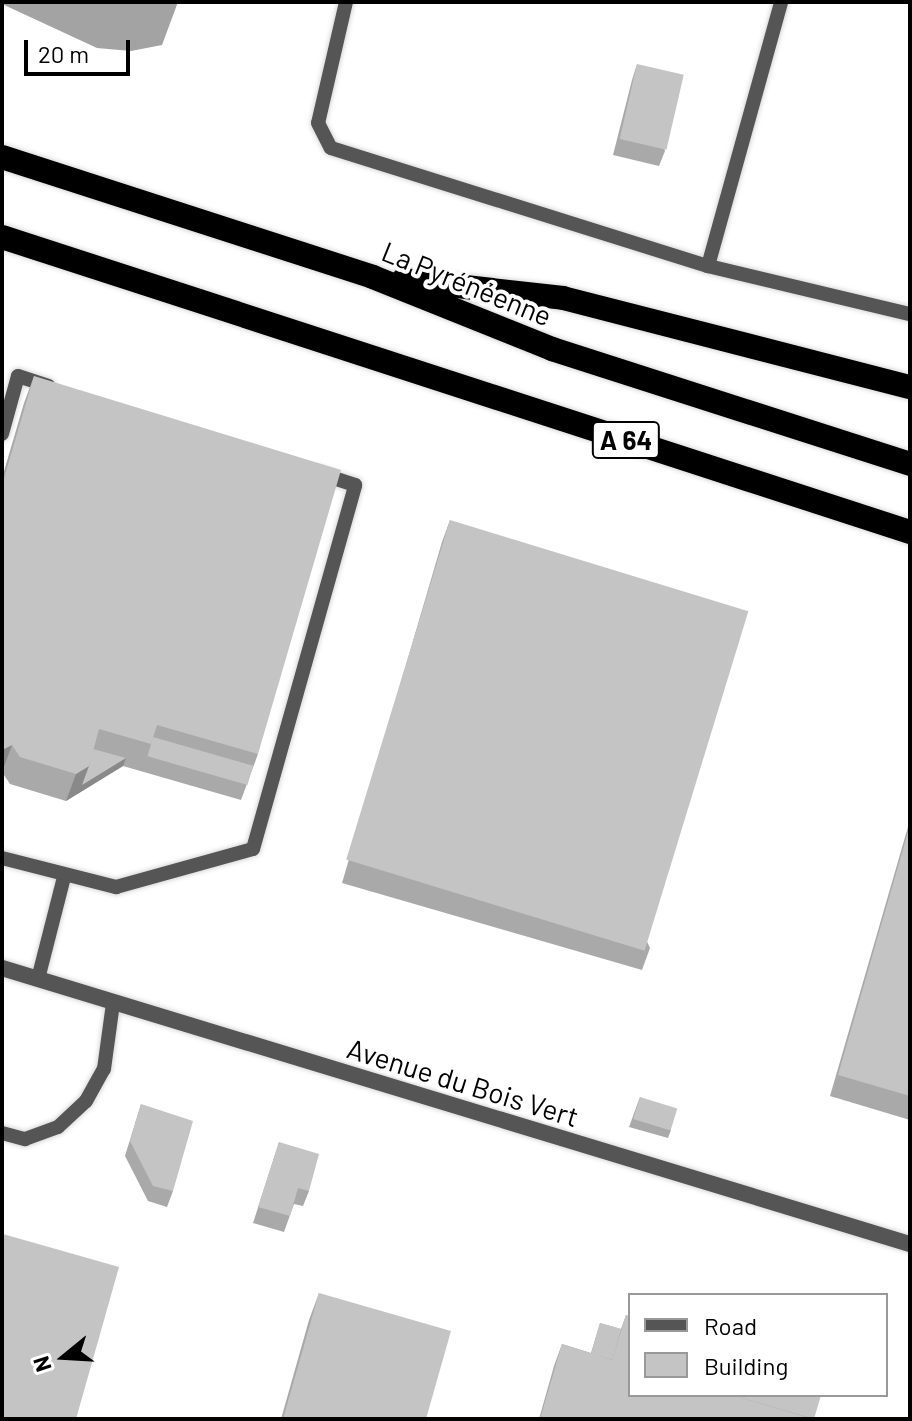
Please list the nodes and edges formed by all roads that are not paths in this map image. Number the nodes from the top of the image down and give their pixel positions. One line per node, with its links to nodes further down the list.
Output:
1 (346, 2): 5 (lane)
2 (781, 2): 5 (lane)
3 (2, 157): 6 (highway, La Pyrénéenne / A 64)
4 (2, 237): 13 (highway, A 64)
5 (708, 266): 7 (lane)
6 (373, 277): 8 (highway); 11 (highway, La Pyrénéenne / A 64)
7 (910, 314)
8 (910, 387)
9 (62, 390): 10 (lane)
10 (2, 434)
11 (910, 464)
12 (297, 466): 15 (lane)
13 (910, 532)
14 (2, 858): 15 (lane)
15 (64, 877): 17 (lane)
16 (2, 968): 17 (street, Avenue du Bois Vert)
17 (38, 979): 18 (street, Avenue du Bois Vert)
18 (113, 1003): 19 (lane); 20 (street, Avenue du Bois Vert)
19 (2, 1133)
20 (910, 1244)

